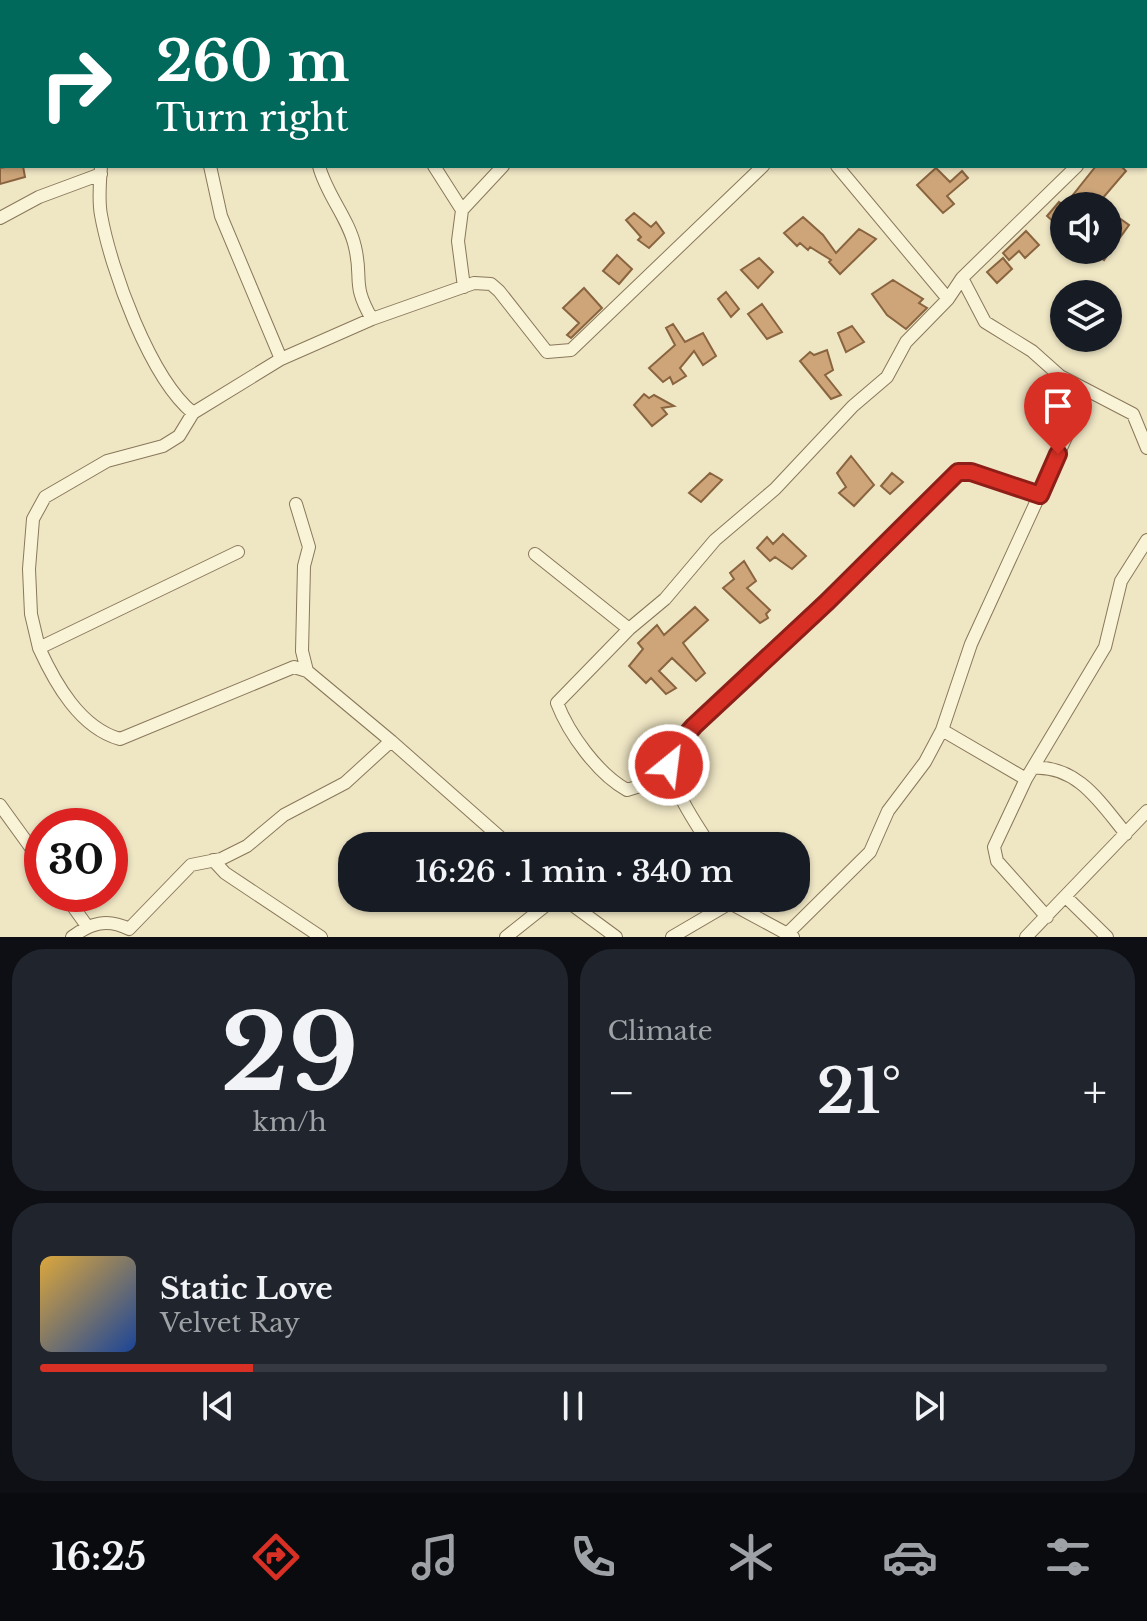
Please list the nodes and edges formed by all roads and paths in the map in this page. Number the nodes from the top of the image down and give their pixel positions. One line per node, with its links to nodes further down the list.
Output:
1 (210, 168): 15 (street)
2 (320, 168): 14 (street)
3 (435, 168): 9 (street)
4 (501, 168): 9 (street)
5 (761, 168): 12 (street)
6 (839, 168): 13 (street)
7 (1075, 168): 11 (street)
8 (101, 170): 10 (street); 17 (street)
9 (462, 210): 12 (street)
10 (0, 218)
11 (962, 278): 13 (street); 16 (street)
12 (464, 287): 14 (street)
13 (948, 299): 25 (street)
14 (372, 319): 15 (street)
15 (281, 359): 17 (street)
16 (1076, 385): 18 (street); 20 (street)
17 (193, 413): 26 (street)
18 (1142, 419): 19 (street)
19 (1147, 448)
20 (1040, 495): 28 (street); 31 (street)
21 (296, 504): 27 (street)
22 (1147, 540): 30 (street)
23 (238, 552): 26 (street)
24 (535, 554): 25 (street)
25 (629, 629): 31 (street)
26 (39, 648): 27 (street)
27 (307, 671): 29 (street)
28 (942, 730): 30 (street); 48 (street)
29 (391, 741): 34 (street); 38 (street)
30 (1029, 773): 36 (street); 45 (street)
31 (672, 776): 35 (street)
32 (0, 805): 37 (street)
33 (1147, 811): 36 (street)
34 (494, 832)
35 (702, 832)
36 (1126, 834): 39 (street)
37 (24, 838)
38 (213, 860): 47 (street); 50 (street)
39 (1066, 897): 45 (street); 55 (street)
40 (77, 912): 46 (street)
41 (537, 912): 51 (street)
42 (582, 912): 52 (street)
43 (711, 912): 53 (street)
44 (751, 912): 48 (street)
45 (1047, 917): 54 (street)
46 (87, 926): 47 (street); 49 (street)
47 (133, 933)
48 (790, 935)
49 (72, 937)
50 (321, 937)
51 (506, 937)
52 (616, 937)
53 (672, 937)
54 (1026, 937)
55 (1107, 937)

